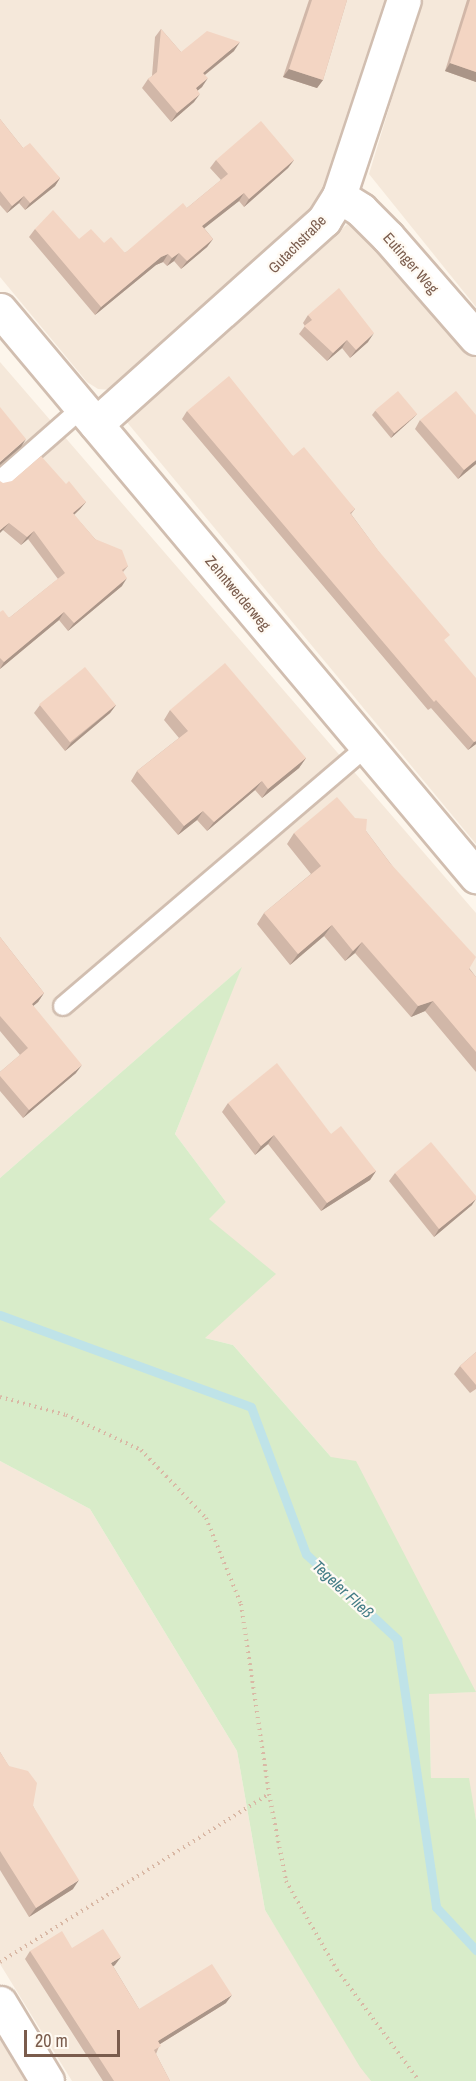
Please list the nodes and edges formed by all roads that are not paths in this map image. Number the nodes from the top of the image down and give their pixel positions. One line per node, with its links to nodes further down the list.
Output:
1 (404, 0): 2 (street, Gutachstraße)
2 (339, 196): 4 (street, Eutinger Weg); 5 (street, Gutachstraße)
3 (0, 310): 5 (street, Zehntwerderweg)
4 (476, 338)
5 (89, 416): 6 (lane); 7 (street, Zehntwerderweg)
6 (0, 480)
7 (366, 747): 8 (street, Zehntwerderweg); 9 (lane)
8 (476, 876)
9 (63, 1006)
10 (0, 2003): 11 (street)
11 (47, 2081)

